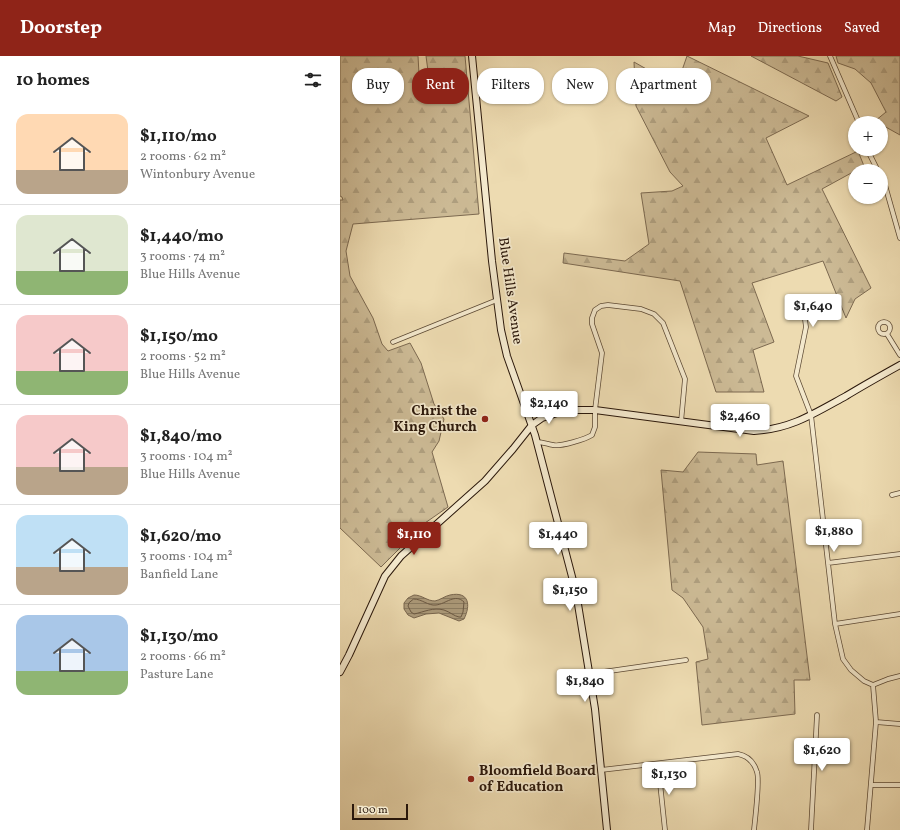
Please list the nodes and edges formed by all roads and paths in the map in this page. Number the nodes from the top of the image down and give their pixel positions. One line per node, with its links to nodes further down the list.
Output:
1 (472, 56): 6 (main road, Blue Hills Avenue)
2 (830, 56): 3 (street)
3 (856, 116)
4 (888, 196): 5 (street)
5 (900, 238)
6 (497, 300): 9 (street); 15 (main road, Blue Hills Avenue)
7 (804, 312): 13 (street)
8 (887, 334): 10 (street)
9 (393, 342)
10 (900, 355)
11 (900, 365): 13 (main road)
12 (594, 410): 14 (main road); 14 (street); 15 (main road); 16 (street)
13 (811, 415): 14 (main road); 20 (street)
14 (681, 422)
15 (532, 425): 16 (main road, Blue Hills Avenue); 24 (main road)
16 (537, 442): 25 (main road, Blue Hills Avenue)
17 (900, 493): 18 (street)
18 (892, 495)
19 (900, 554): 20 (street)
20 (828, 563): 22 (street)
21 (900, 614): 22 (street)
22 (835, 624): 27 (street)
23 (686, 660): 25 (street)
24 (340, 672)
25 (589, 674): 32 (main road, Blue Hills Avenue)
26 (900, 676): 27 (street)
27 (873, 685): 29 (street)
28 (816, 715): 38 (street)
29 (876, 722): 30 (street); 34 (street)
30 (900, 724)
31 (658, 764): 32 (street); 36 (street); 37 (street)
32 (601, 770): 35 (main road, Blue Hills Avenue)
33 (900, 785): 34 (street)
34 (870, 786): 39 (street)
35 (608, 830)
36 (665, 830)
37 (754, 830)
38 (811, 830)
39 (866, 830)

